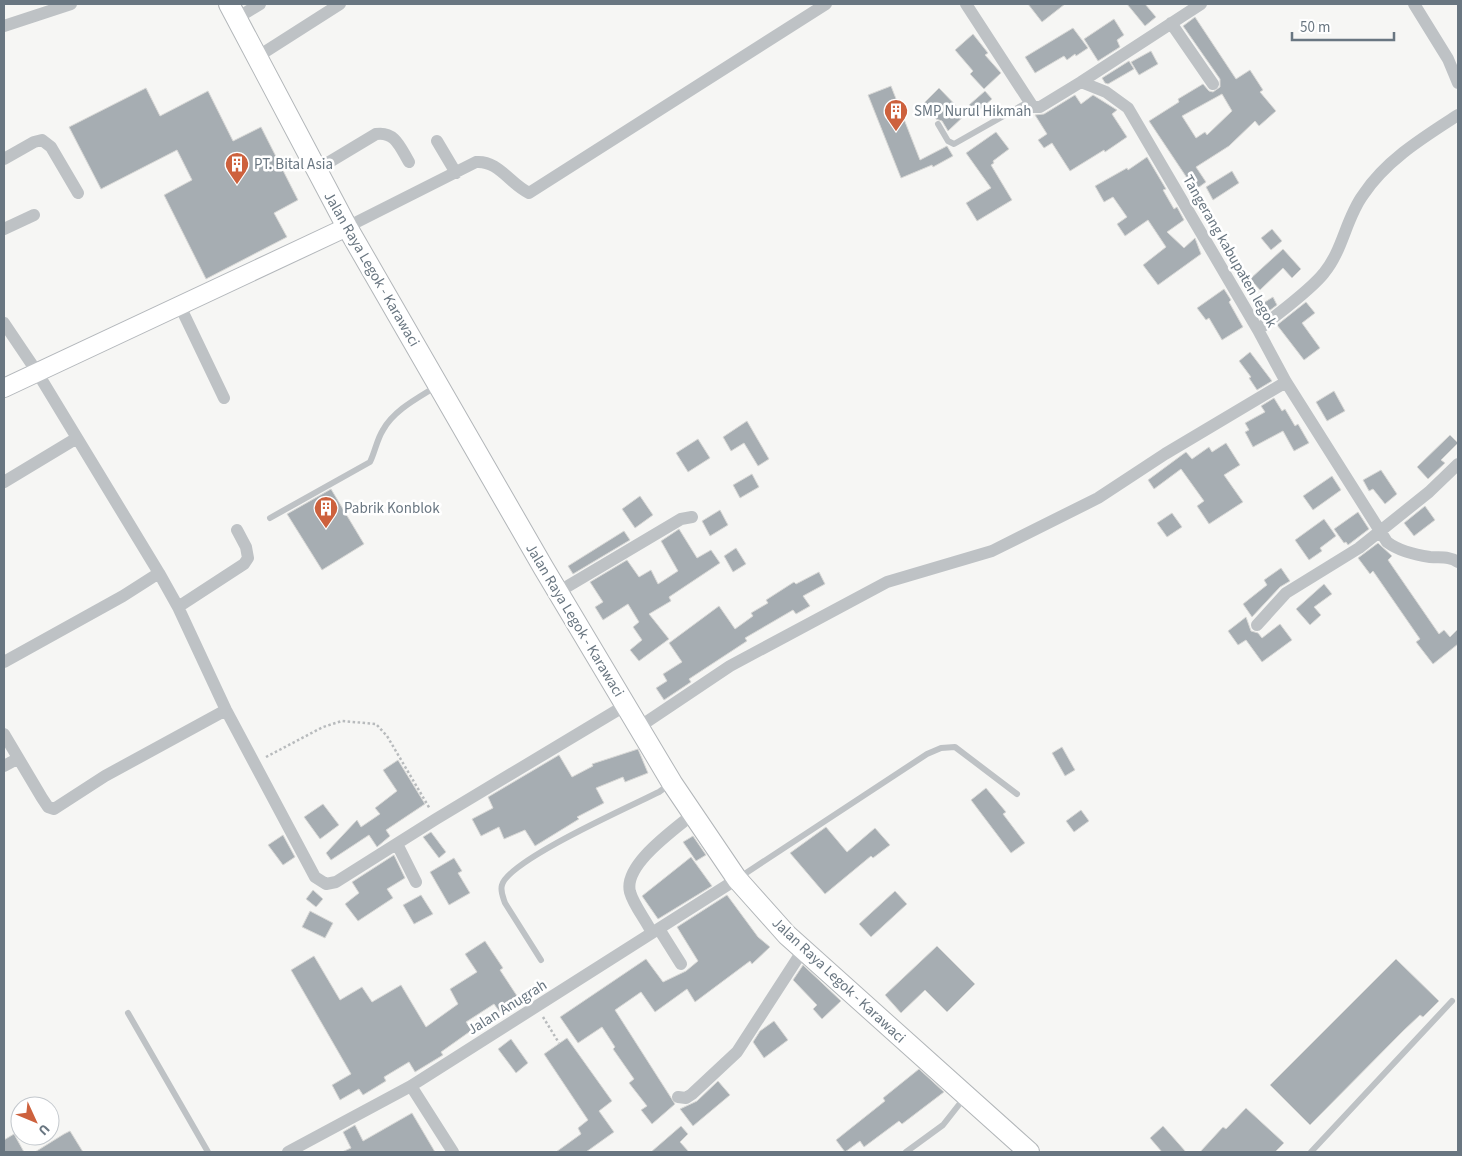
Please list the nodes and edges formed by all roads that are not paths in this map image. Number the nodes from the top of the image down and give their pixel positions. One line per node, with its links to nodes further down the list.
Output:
1 (71, 4): 10 (street)
2 (260, 4): 8 (street)
3 (340, 4): 11 (street)
4 (826, 4): 22 (street)
5 (966, 4): 15 (street)
6 (1201, 4): 9 (street)
7 (1414, 4): 14 (street)
8 (233, 11): 11 (main road, Jalan Raya Legok - Karawaci)
9 (1172, 23): 12 (street); 13 (street)
10 (4, 26)
11 (257, 57): 21 (main road, Jalan Raya Legok - Karawaci)
12 (1081, 82): 15 (street); 29 (street, Tangerang kabupaten legok)
13 (1213, 84)
14 (1458, 84)
15 (1028, 102): 17 (lane)
16 (1458, 115): 29 (street)
17 (938, 124)
18 (437, 141): 22 (street)
19 (4, 159): 23 (street)
20 (409, 162): 21 (street)
21 (316, 170): 25 (main road, Jalan Raya Legok - Karawaci)
22 (456, 173): 25 (street)
23 (78, 193)
24 (34, 215): 26 (street)
25 (347, 228): 27 (street); 32 (main road, Jalan Raya Legok - Karawaci)
26 (4, 229)
27 (179, 304): 30 (street); 34 (street)
28 (4, 323): 30 (street)
29 (1258, 330): 31 (street, Tangerang kabupaten legok)
30 (37, 372): 33 (street); 35 (street)
31 (1286, 382): 41 (street, Tangerang kabupaten legok); 50 (street)
32 (438, 385): 39 (lane); 44 (main road, Jalan Raya Legok - Karawaci)
33 (4, 388)
34 (224, 398)
35 (77, 438): 37 (street); 43 (street)
36 (1458, 464): 41 (street)
37 (4, 482)
38 (692, 517): 44 (street)
39 (270, 518)
40 (236, 530): 45 (street)
41 (1380, 531): 42 (street, Tangerang kabupaten legok); 46 (street)
42 (1458, 562)
43 (159, 573): 45 (street); 47 (street)
44 (558, 592): 48 (main road, Jalan Raya Legok - Karawaci)
45 (178, 607): 49 (street)
46 (1257, 625)
47 (4, 662)
48 (626, 705): 50 (main road, Jalan Raya Legok - Karawaci); 57 (street)
49 (226, 710): 52 (street); 57 (street)
50 (639, 727): 54 (main road, Jalan Raya Legok - Karawaci)
51 (4, 734): 52 (street)
52 (17, 759): 53 (street)
53 (4, 766)
54 (672, 783): 56 (main road, Jalan Raya Legok - Karawaci); 62 (lane)
55 (1017, 794): 58 (lane)
56 (693, 814): 58 (main road, Jalan Raya Legok - Karawaci); 60 (street)
57 (397, 844): 59 (street)
58 (737, 879): 60 (street, Jalan Anugrah); 61 (main road, Jalan Raya Legok - Karawaci)
59 (416, 882)
60 (656, 931): 63 (street); 66 (street, Jalan Anugrah)
61 (803, 950): 67 (main road, Jalan Raya Legok - Karawaci); 68 (street)
62 (540, 960)
63 (681, 964)
64 (1452, 1001): 74 (lane)
65 (128, 1013): 70 (lane)
66 (411, 1086): 69 (street, Jalan Anugrah); 71 (street)
67 (966, 1096): 72 (lane); 73 (main road, Jalan Raya Legok - Karawaci)
68 (678, 1097)
69 (295, 1150)
70 (208, 1152)
71 (454, 1152)
72 (906, 1152)
73 (1030, 1152)
74 (1311, 1152)

